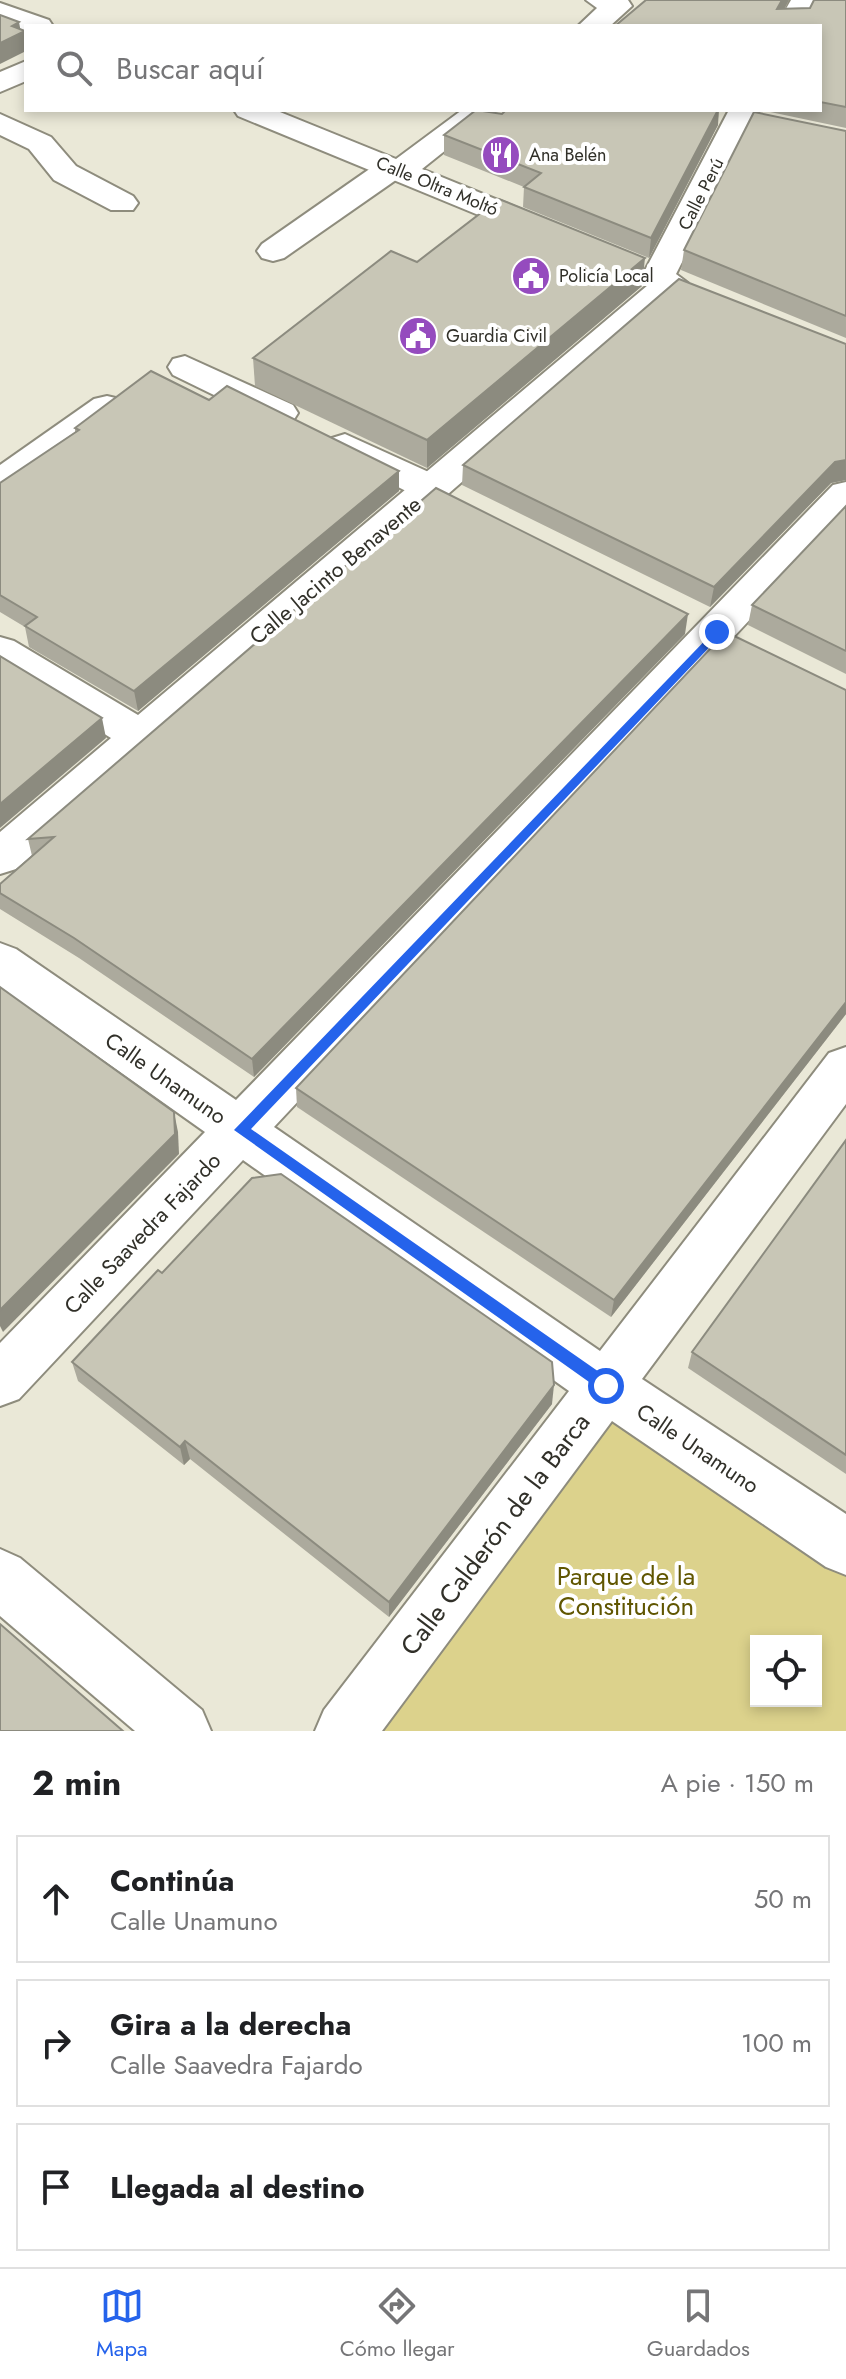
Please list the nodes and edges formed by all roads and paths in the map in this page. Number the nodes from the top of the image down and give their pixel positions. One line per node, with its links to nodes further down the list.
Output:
1 (600, 0): 5 (street)
2 (805, 0): 6 (street)
3 (0, 11): 4 (street)
4 (34, 24)
5 (595, 24)
6 (791, 24)
7 (24, 71): 8 (street)
8 (0, 83)
9 (254, 112): 13 (street, Calle Oltra Moltó)
10 (478, 112): 13 (street)
11 (742, 116): 17 (street, Calle Perú)
12 (0, 123): 14 (street)
13 (396, 169): 15 (street, Calle Oltra Moltó); 16 (street)
14 (122, 203)
15 (572, 242)
16 (273, 251)
17 (664, 280): 22 (street, Calle Jacinto Benavente)
18 (185, 367): 22 (street)
19 (107, 407): 20 (street)
20 (0, 483)
21 (846, 494): 28 (street, Calle Saavedra Fajardo)
22 (446, 495): 24 (street, Calle Jacinto Benavente)
23 (0, 651): 24 (street)
24 (140, 736): 25 (street, Calle Jacinto Benavente)
25 (0, 857)
26 (0, 962): 28 (street, Calle Unamuno)
27 (846, 1067): 30 (street, Calle Calderón de la Barca)
28 (241, 1130): 29 (street, Calle Saavedra Fajardo); 30 (street, Calle Unamuno)
29 (0, 1381)
30 (606, 1386): 31 (street, Calle Unamuno); 34 (street, Calle Calderón de la Barca)
31 (846, 1547)
32 (0, 1578): 33 (street)
33 (181, 1731)
34 (345, 1731)

